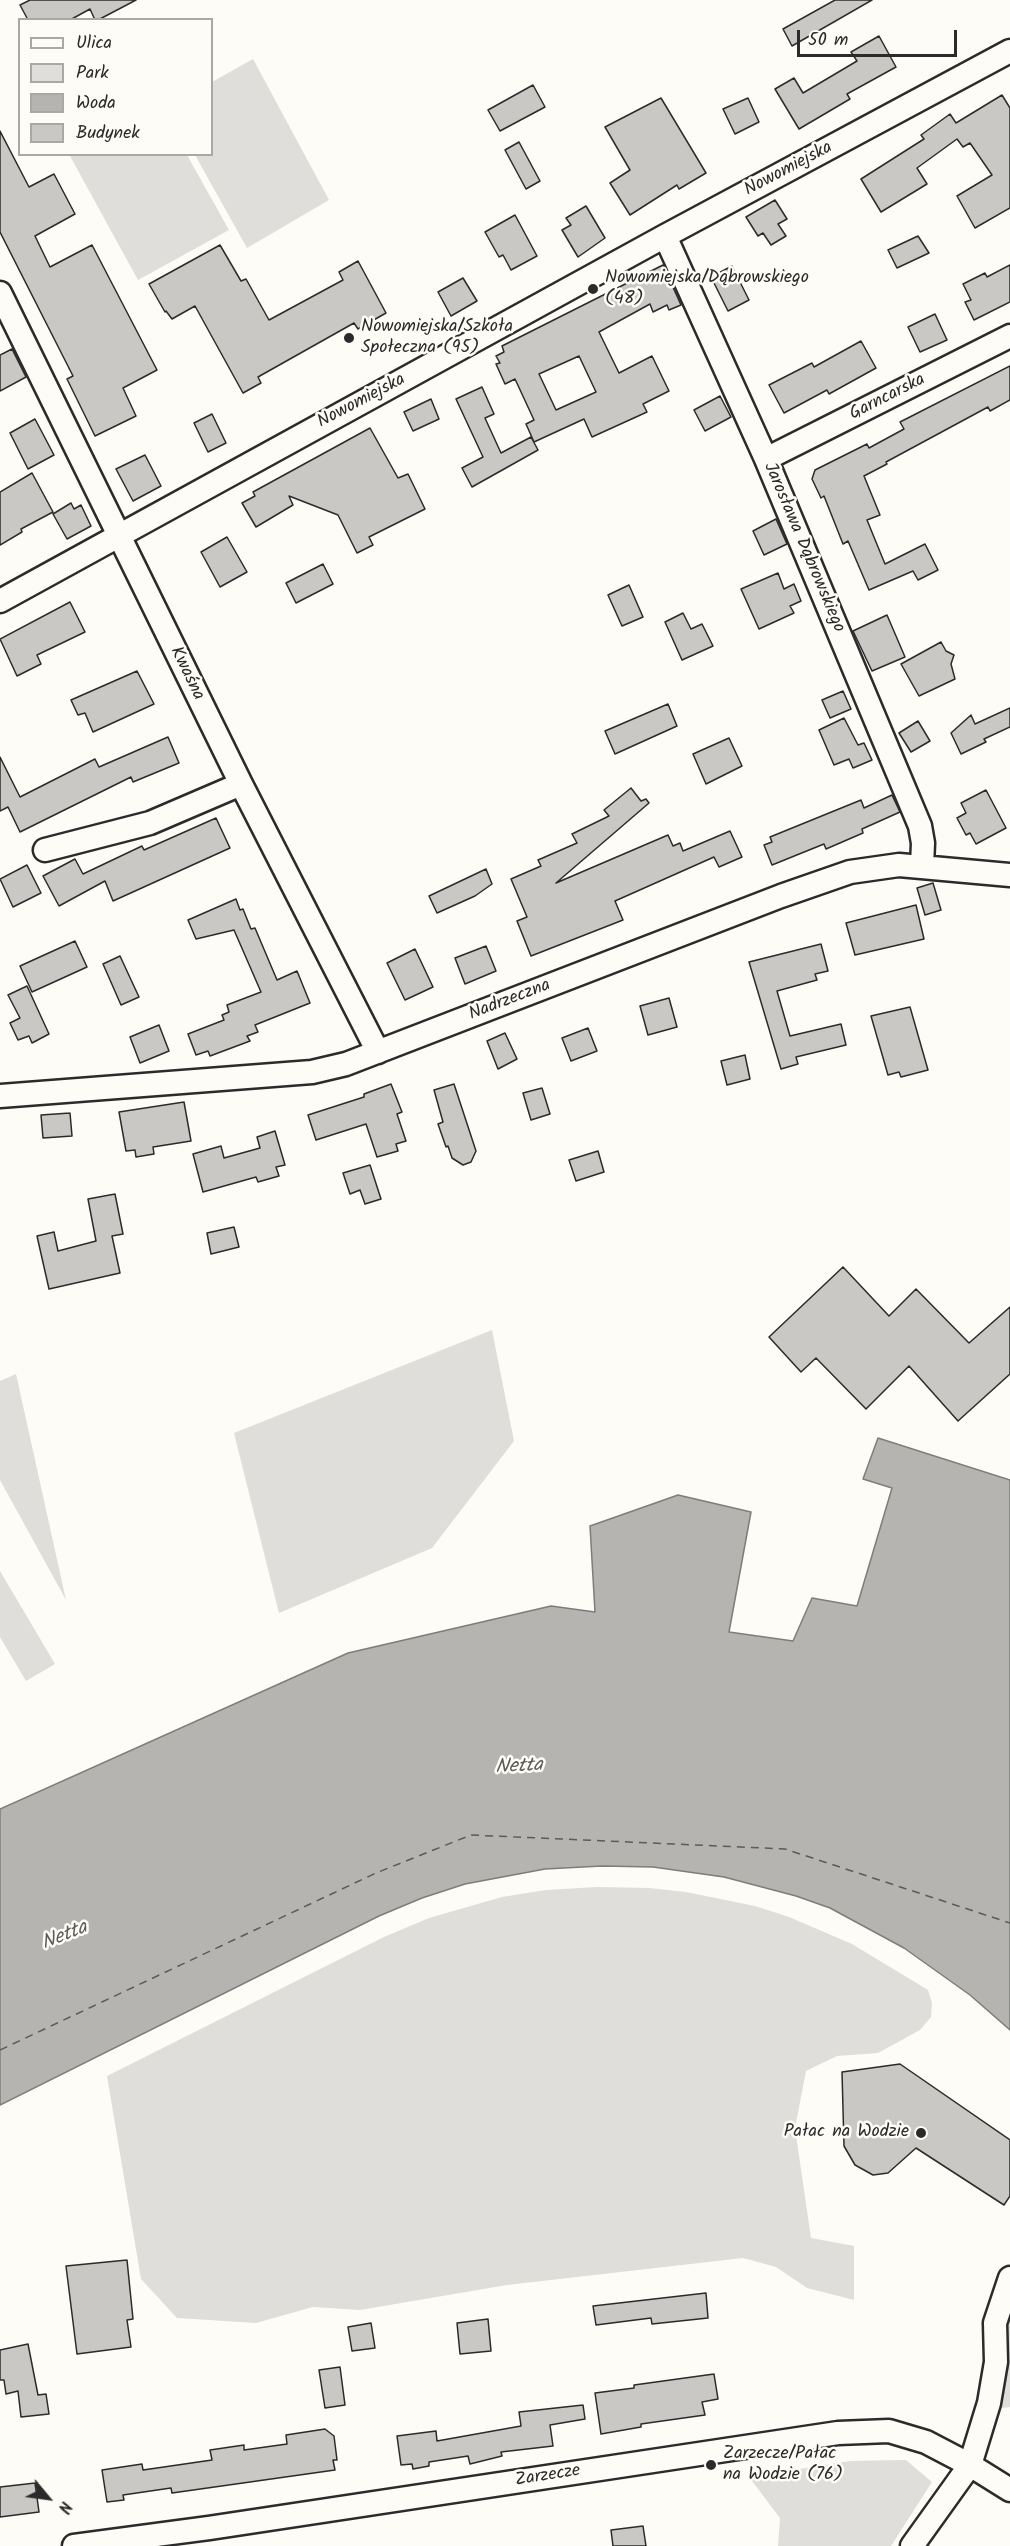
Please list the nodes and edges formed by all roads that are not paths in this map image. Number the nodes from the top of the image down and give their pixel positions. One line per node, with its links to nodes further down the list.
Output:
1 (1010, 51): 2 (street, Nowomiejska)
2 (664, 236): 6 (street, Jarosława Dąbrowskiego); 7 (street, Nowomiejska)
3 (0, 293): 4 (street, Kwaśna)
4 (7, 323): 7 (street, Kwaśna)
5 (1010, 336): 6 (street, Garncarska)
6 (766, 459): 11 (street, Jarosława Dąbrowskiego)
7 (117, 535): 8 (street, Nowomiejska); 9 (street, Kwaśna)
8 (0, 601)
9 (241, 784): 10 (street); 13 (street, Kwaśna)
10 (45, 850)
11 (922, 866): 12 (street, Nadrzeczna); 13 (street, Nadrzeczna)
12 (1010, 874)
13 (378, 1052): 14 (street, Nadrzeczna)
14 (0, 1096)
15 (1010, 2278): 16 (street)
16 (969, 2465): 17 (street, Zarzecze); 18 (street, Zarzecze); 20 (street)
17 (1010, 2490)
18 (212, 2537): 19 (street, Zarzecze)
19 (74, 2546)
20 (912, 2546)

